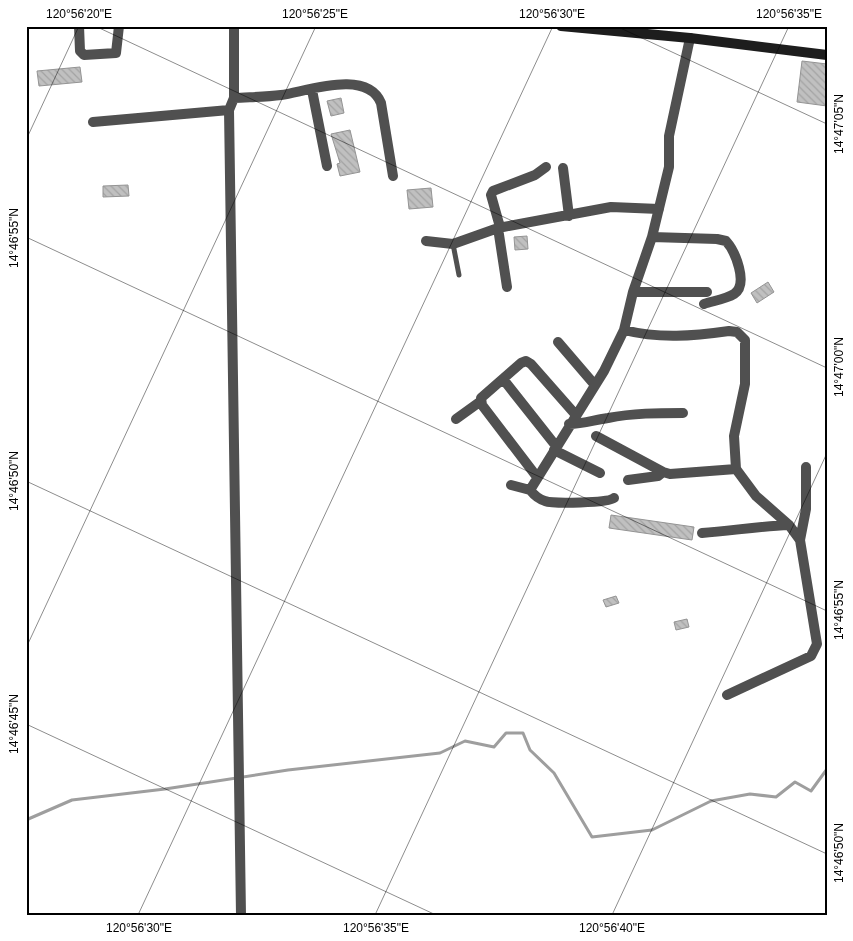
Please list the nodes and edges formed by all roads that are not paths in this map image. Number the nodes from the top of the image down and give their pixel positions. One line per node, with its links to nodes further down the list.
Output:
1 (80, 26): 2 (street)
2 (119, 26)
3 (234, 26): 8 (street)
4 (561, 26): 5 (street)
5 (690, 38): 6 (street); 15 (street)
6 (827, 55)
7 (312, 90): 8 (street); 11 (street); 14 (street)
8 (234, 98): 9 (street)
9 (229, 110): 10 (street); 50 (street)
10 (93, 122)
11 (327, 166)
12 (546, 166): 17 (street)
13 (563, 168): 16 (street)
14 (393, 176)
15 (659, 209): 16 (street); 18 (street)
16 (569, 216): 17 (street)
17 (499, 228): 20 (street); 22 (street)
18 (652, 238): 23 (street); 25 (street)
19 (426, 241): 20 (street)
20 (454, 244): 21 (lane)
21 (459, 275)
22 (507, 286)
23 (633, 292): 24 (street); 26 (street)
24 (707, 292)
25 (704, 304)
26 (624, 330): 29 (street); 38 (street)
27 (558, 342): 29 (street)
28 (503, 379): 30 (street); 32 (street); 36 (street)
29 (594, 384): 32 (street)
30 (481, 401): 33 (street); 41 (street)
31 (683, 413): 34 (street)
32 (575, 414): 34 (street)
33 (456, 419)
34 (569, 424): 36 (street)
35 (596, 436): 39 (street)
36 (555, 448): 40 (street); 41 (street)
37 (806, 467): 48 (street)
38 (736, 469): 39 (street); 46 (street)
39 (663, 472): 42 (street)
40 (600, 473)
41 (538, 477): 44 (street)
42 (628, 480)
43 (511, 485): 44 (street)
44 (530, 490): 45 (street)
45 (614, 498)
46 (788, 525): 47 (street); 48 (street)
47 (702, 533)
48 (800, 540): 49 (street)
49 (727, 695)
50 (241, 915)

